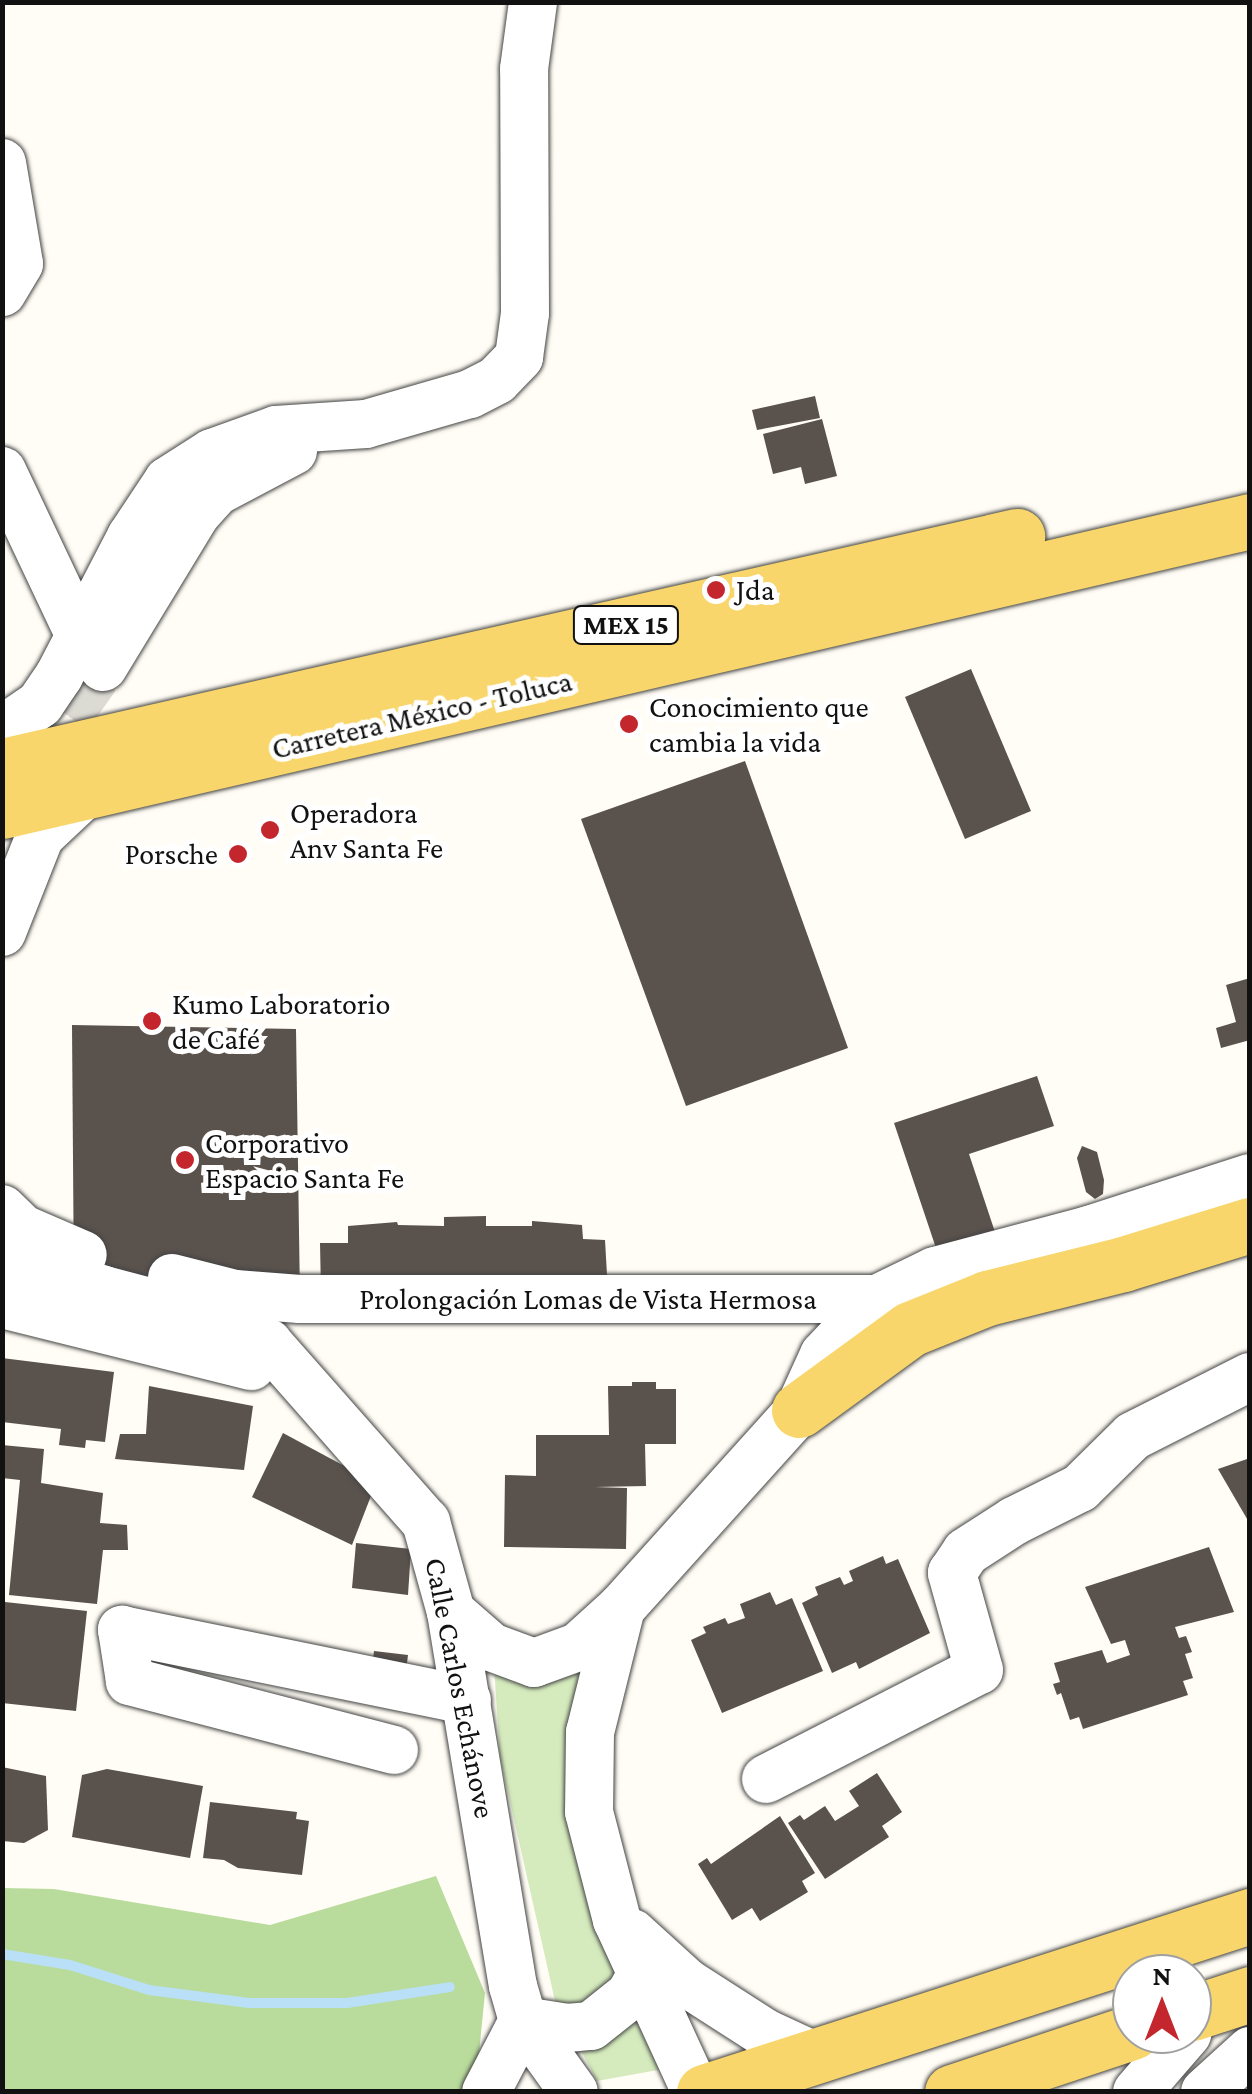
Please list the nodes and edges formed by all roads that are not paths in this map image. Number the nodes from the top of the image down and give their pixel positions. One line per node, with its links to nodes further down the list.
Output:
1 (533, 2): 6 (street)
2 (2, 164): 3 (street)
3 (2, 292)
4 (2, 471): 6 (street)
5 (1247, 514): 8 (main road, Carretera México - Toluca / MEX 15); 9 (main road, Carretera México - Toluca / MEX 15)
6 (91, 650): 7 (street)
7 (2, 730)
8 (2, 766)
9 (88, 791): 10 (main road, Carretera México - Toluca / MEX 15); 11 (street)
10 (2, 811)
11 (2, 932)
12 (1250, 1178): 16 (street, Prolongación Lomas de Vista Hermosa)
13 (2, 1209): 16 (street, Prolongación Lomas de Vista Hermosa)
14 (1250, 1225): 20 (main road)
15 (2, 1256): 19 (street)
16 (877, 1299): 20 (street, Prolongación Lomas de Vista Hermosa)
17 (2, 1304): 19 (street, Calle Carlos Echánove)
18 (1250, 1377): 25 (street)
19 (312, 1388): 22 (street, Calle Carlos Echánove)
20 (798, 1410): 21 (street, Prolongación Lomas de Vista Hermosa)
21 (621, 1608): 22 (street); 27 (street, Prolongación Lomas de Vista Hermosa)
22 (451, 1612): 23 (street, Calle Carlos Echánove)
23 (467, 1700): 24 (street); 29 (street, Calle Carlos Echánove)
24 (394, 1750)
25 (766, 1778)
26 (1250, 1916): 33 (main road)
27 (618, 1920): 28 (street, Prolongación Lomas de Vista Hermosa); 33 (street)
28 (642, 1973): 29 (street); 37 (street, Prolongación Lomas de Vista Hermosa)
29 (523, 2022): 35 (street); 36 (street, Calle Carlos Echánove)
30 (1112, 2039): 39 (main road)
31 (1250, 2051): 40 (street)
32 (1170, 2054): 34 (street)
33 (819, 2058): 38 (main road)
34 (1134, 2090)
35 (486, 2092)
36 (574, 2092)
37 (696, 2092)
38 (704, 2092)
39 (952, 2092)
40 (1205, 2092)

